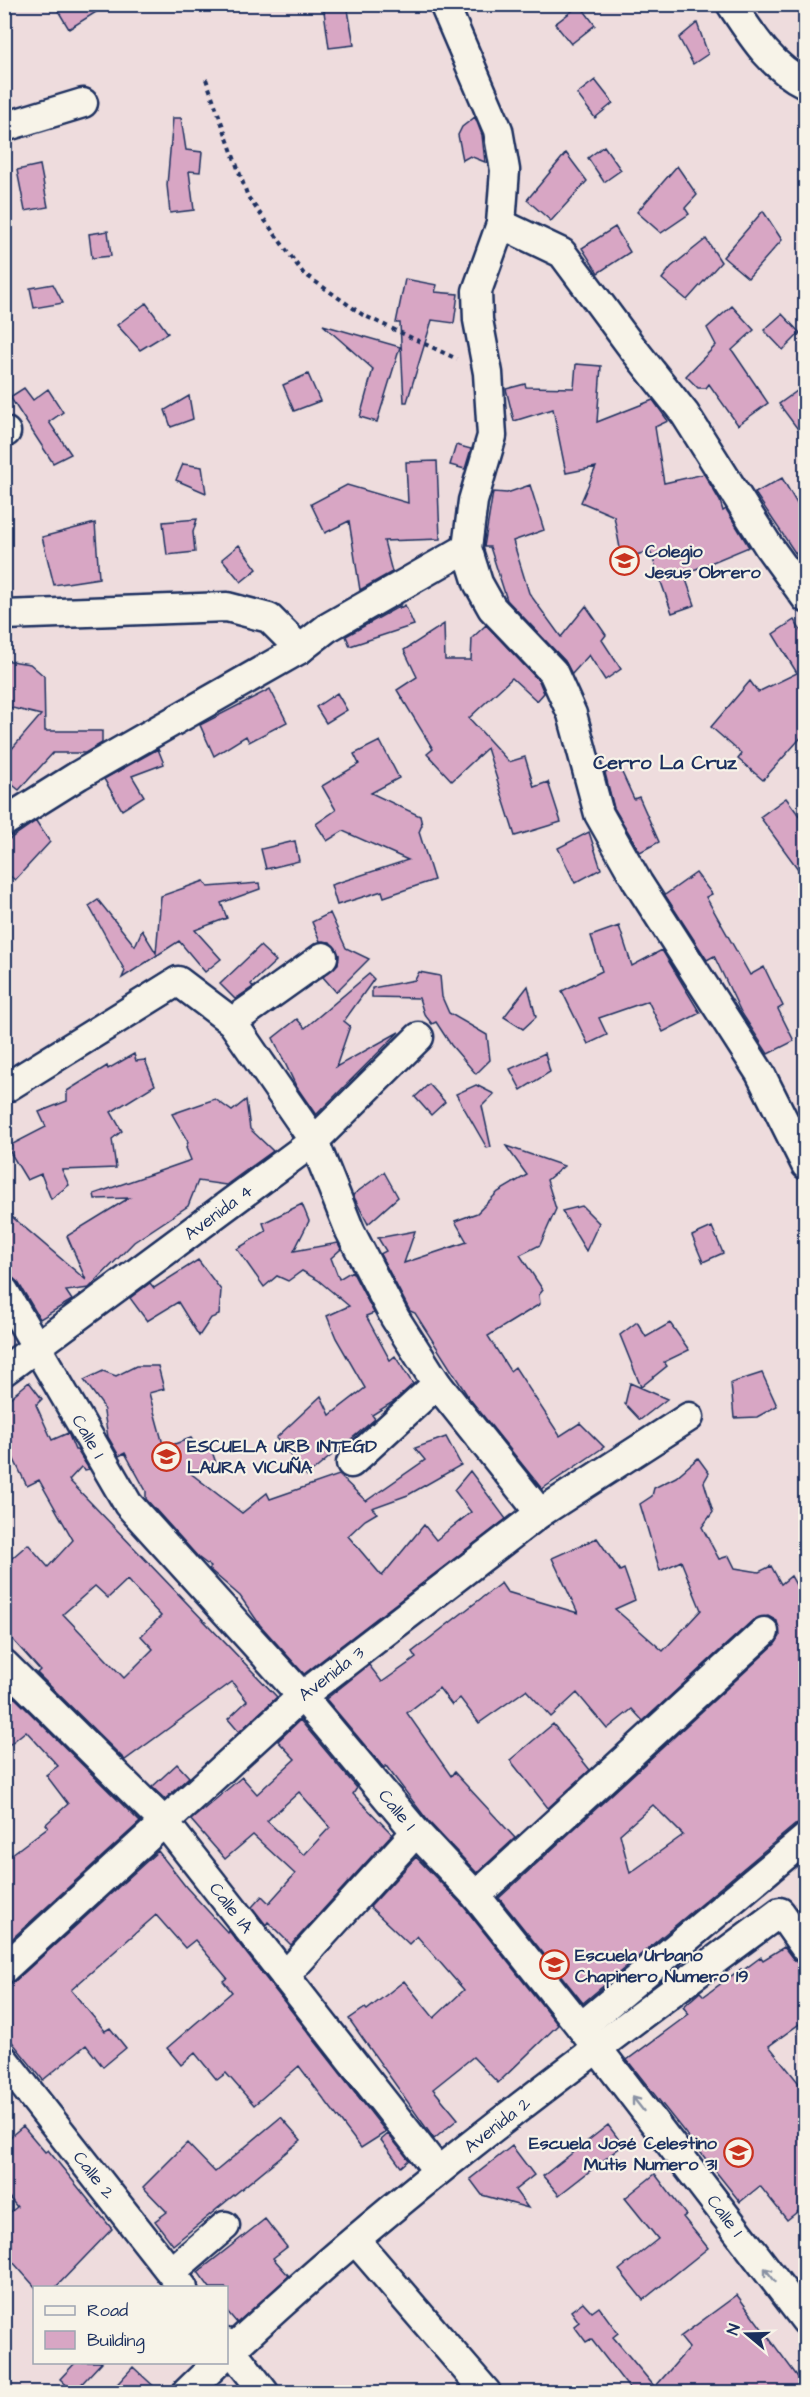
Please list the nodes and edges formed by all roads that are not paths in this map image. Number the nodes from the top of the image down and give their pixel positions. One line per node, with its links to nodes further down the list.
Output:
1 (444, 4): 6 (street)
2 (731, 4): 3 (street)
3 (806, 84)
4 (83, 103): 5 (street)
5 (4, 128)
6 (501, 224): 7 (street); 8 (street)
7 (467, 548): 10 (street); 17 (street)
8 (806, 598)
9 (4, 615): 10 (street)
10 (300, 649): 11 (street)
11 (4, 822)
12 (323, 957): 13 (street)
13 (232, 1022): 15 (street); 16 (street)
14 (419, 1037): 16 (street, Avenida 4)
15 (4, 1089)
16 (314, 1141): 19 (street, Avenida 4); 21 (street)
17 (806, 1165)
18 (4, 1291): 19 (street, Calle 1)
19 (36, 1346): 20 (street, Avenida 4); 27 (street, Calle 1)
20 (4, 1371)
21 (436, 1384): 23 (street); 24 (street)
22 (689, 1418): 24 (street, Avenida 3)
23 (351, 1463)
24 (540, 1512): 27 (street, Avenida 3)
25 (764, 1632): 31 (street)
26 (4, 1664): 28 (street, Calle 1A)
27 (302, 1696): 28 (street, Avenida 3); 29 (street, Calle 1)
28 (166, 1824): 33 (street, Avenida 3); 34 (street, Calle 1A)
29 (416, 1832): 31 (street, Calle 1); 34 (street)
30 (806, 1838): 35 (street)
31 (476, 1896): 35 (street, Calle 1)
32 (806, 1949): 35 (street, Avenida 2)
33 (4, 1969)
34 (285, 1976): 37 (street, Calle 1A)
35 (589, 2038): 37 (street, Avenida 2); 41 (street, Calle 1, one-way to 35)
36 (4, 2060): 40 (street, Calle 2)
37 (438, 2171): 39 (street, Avenida 2)
38 (225, 2226): 40 (street)
39 (356, 2241): 42 (street, Avenida 2); 47 (street)
40 (177, 2280)
41 (806, 2321)
42 (228, 2351)
43 (228, 2355): 46 (street)
44 (215, 2364): 45 (street, Avenida 2)
45 (187, 2392)
46 (264, 2392)
47 (486, 2392)

